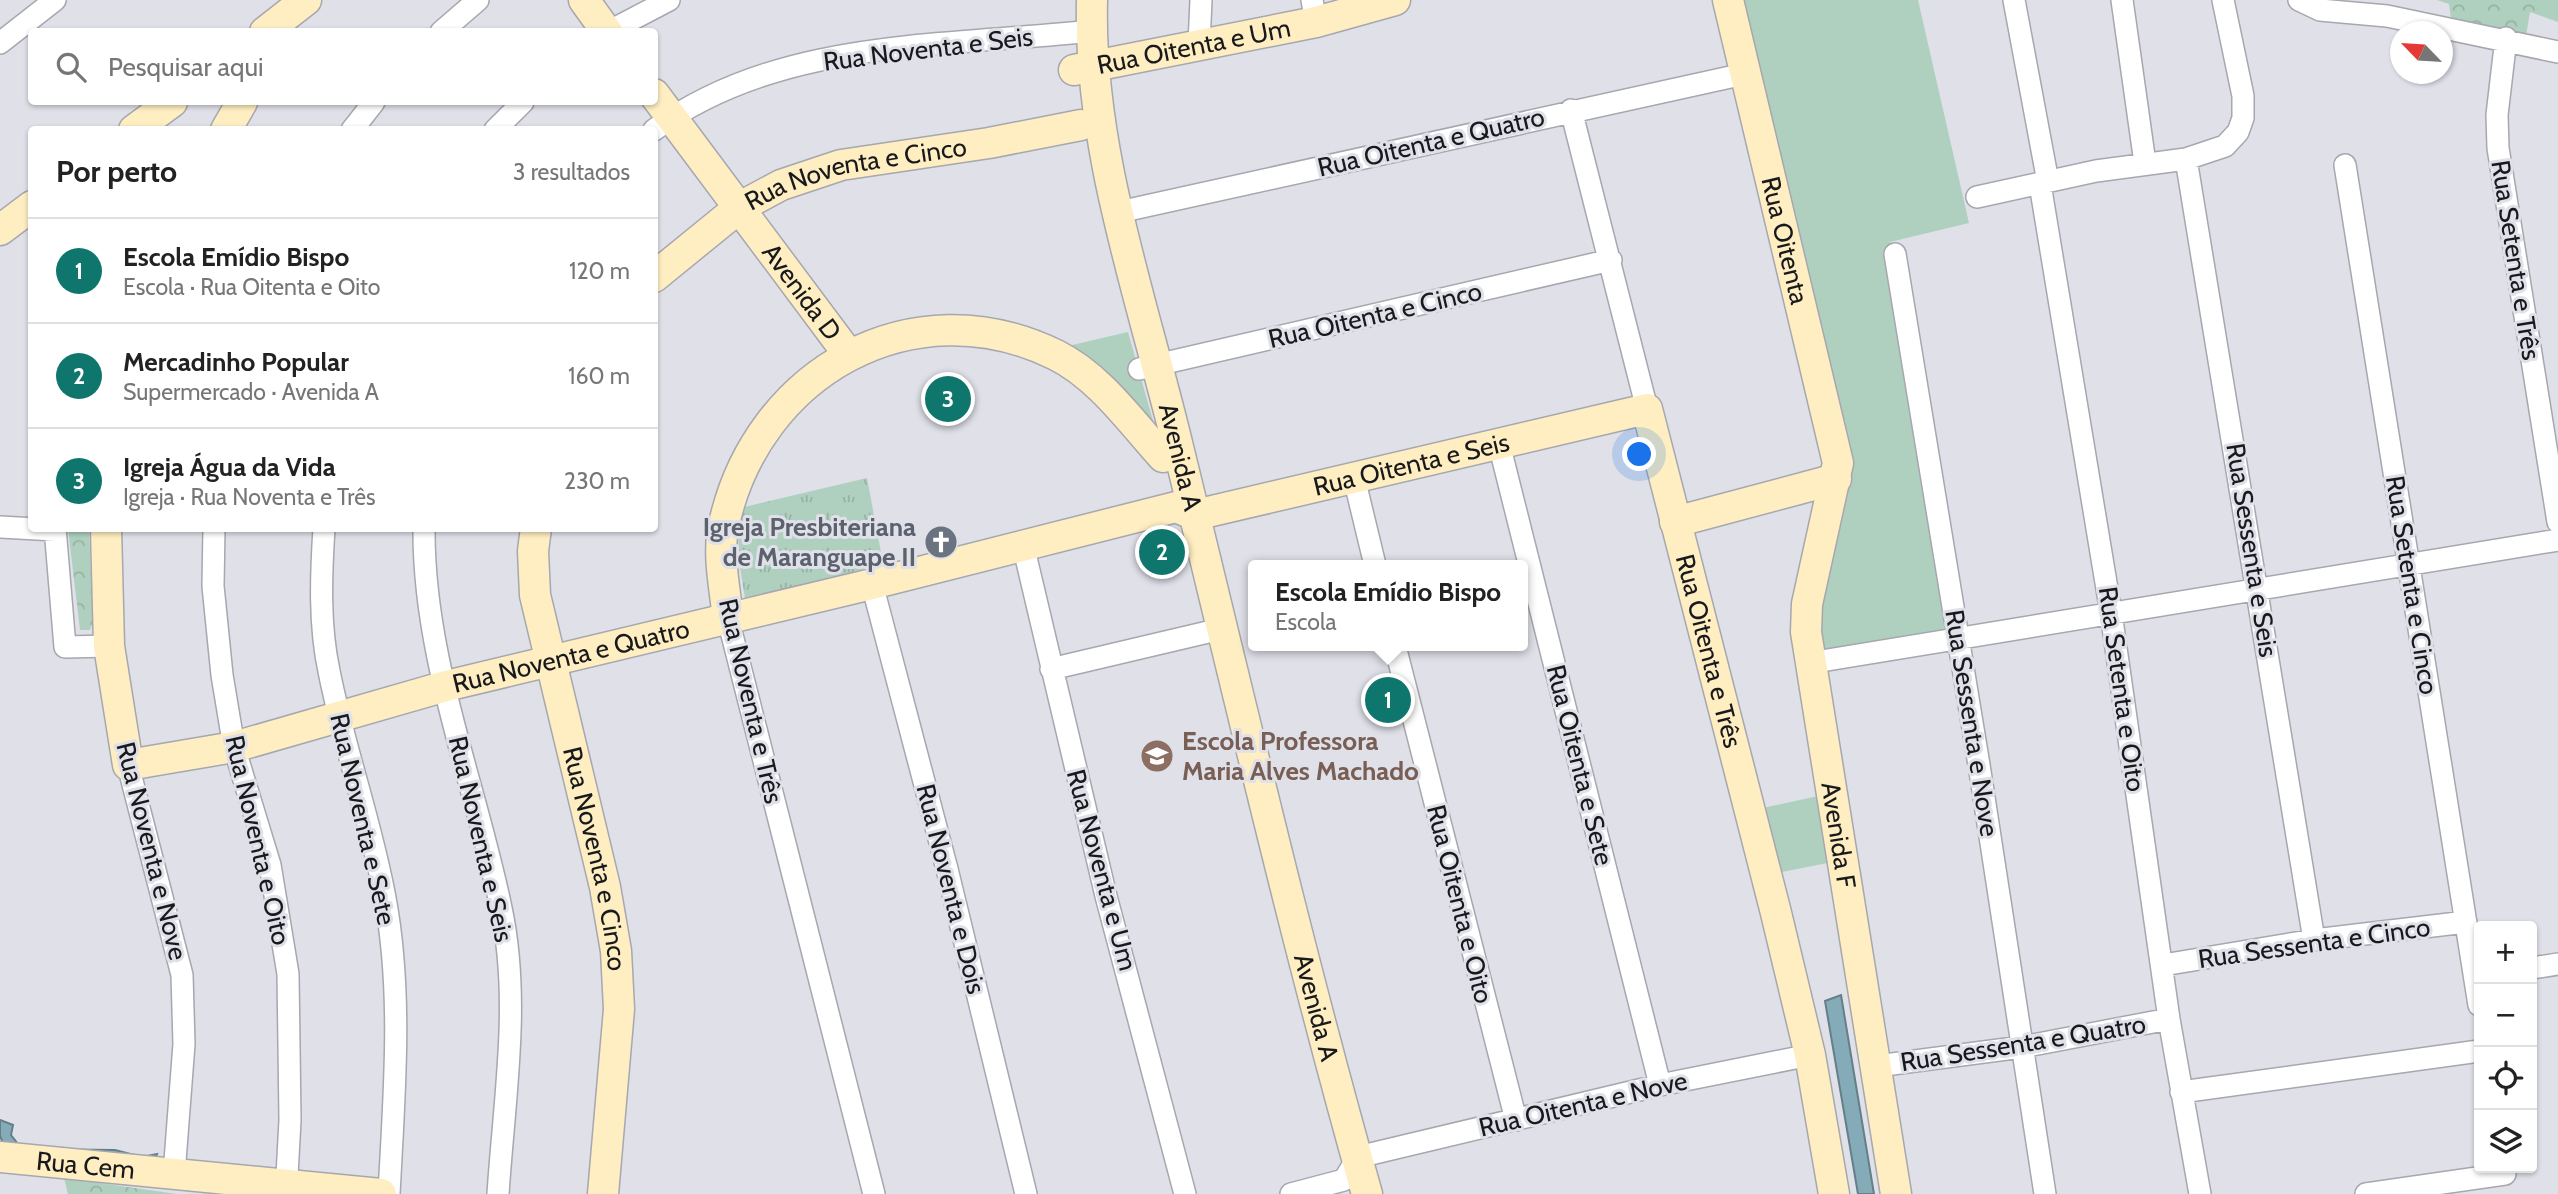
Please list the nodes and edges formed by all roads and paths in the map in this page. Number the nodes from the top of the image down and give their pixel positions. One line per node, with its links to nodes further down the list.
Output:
1 (55, 0): 24 (street)
2 (306, 0): 17 (street)
3 (322, 0): 18 (street)
4 (478, 0): 19 (street)
5 (583, 0): 20 (street)
6 (669, 0): 21 (street)
7 (1073, 0): 22 (street, Avenida A)
8 (1092, 0): 22 (street, Avenida A)
9 (1201, 0): 25 (street)
10 (1395, 0): 16 (street, Rua Oitenta e Um)
11 (1728, 0): 28 (street, Rua Oitenta)
12 (2014, 0): 43 (street, Rua Setenta e Oito)
13 (2122, 0): 41 (street)
14 (2223, 0): 40 (street)
15 (2299, 0): 23 (street)
16 (1314, 11): 25 (street, Rua Oitenta e Um)
17 (270, 28)
18 (296, 28)
19 (446, 28)
20 (604, 28)
21 (615, 28)
22 (1082, 32): 27 (street, Avenida A); 34 (street, Rua Noventa e Seis)
23 (2506, 38): 26 (street); 61 (street, Rua Setenta e Três)
24 (0, 43)
25 (1199, 44): 27 (street, Rua Oitenta e Um)
26 (2558, 52)
27 (1083, 68): 35 (street, Avenida A); 47 (street, Avenida A)
28 (1744, 74): 33 (street, Rua Oitenta e Quatro); 58 (street, Rua Oitenta)
29 (168, 105): 36 (street)
30 (240, 105): 37 (street)
31 (372, 105): 38 (street)
32 (520, 105): 39 (street)
33 (1571, 110): 47 (street, Rua Oitenta e Quatro); 50 (street, Rua Oitenta e Três)
34 (660, 114): 45 (street, Avenida D)
35 (1081, 125): 45 (street, Rua Noventa e Cinco); 53 (street, Avenida A)
36 (139, 126)
37 (228, 126)
38 (355, 126)
39 (499, 126)
40 (2186, 159): 41 (street); 75 (street, Rua Sessenta e Seis)
41 (2146, 163): 43 (street)
42 (2345, 166): 73 (street, Rua Setenta e Cinco)
43 (2044, 183): 44 (street); 76 (street, Rua Setenta e Oito)
44 (1977, 197)
45 (740, 207): 51 (street, Rua Noventa e Cinco); 52 (street, Avenida D)
46 (28, 209): 48 (street)
47 (1119, 212): 53 (street, Avenida A)
48 (0, 230)
49 (1895, 254): 79 (street, Rua Sessenta e Nove)
50 (1611, 260): 53 (street, Rua Oitenta e Cinco); 54 (street, Rua Oitenta e Três)
51 (658, 274)
52 (849, 355): 56 (street, Rua Noventa e Três); 77 (street, Rua Noventa e Três)
53 (1148, 366): 56 (street, Avenida A); 59 (street, Avenida A)
54 (1647, 409): 55 (street, Rua Oitenta e Seis); 60 (street, Rua Oitenta e Três)
55 (1499, 444): 57 (street, Rua Oitenta e Seis); 100 (street, Rua Oitenta e Sete)
56 (1163, 457): 59 (street, Avenida A)
57 (1354, 478): 59 (street, Rua Oitenta e Seis); 72 (street)
58 (1836, 479): 60 (street); 83 (street, Avenida F)
59 (1186, 511): 71 (street, Rua Noventa e Quatro); 78 (street, Avenida A); 106 (street, Avenida A)
60 (1675, 522): 98 (street, Rua Oitenta e Três)
61 (2558, 522)
62 (0, 527): 63 (street)
63 (28, 528)
64 (55, 532): 80 (street)
65 (106, 532): 80 (street, Rua Noventa e Nove)
66 (214, 532): 87 (street, Rua Noventa e Oito)
67 (324, 532): 86 (street, Rua Noventa e Sete)
68 (424, 532): 85 (street, Rua Noventa e Seis)
69 (536, 532): 82 (street, Rua Noventa e Cinco)
70 (2558, 540): 73 (street)
71 (1023, 545): 74 (street, Rua Noventa e Quatro); 84 (street, Rua Noventa e Um)
72 (1374, 560)
73 (2408, 563): 75 (street); 89 (street, Rua Setenta e Cinco)
74 (872, 584): 77 (street, Rua Noventa e Quatro); 113 (street, Rua Noventa e Dois)
75 (2259, 590): 76 (street); 90 (street, Rua Sessenta e Seis)
76 (2111, 613): 79 (street); 93 (street, Rua Setenta e Oito)
77 (728, 619): 82 (street, Rua Noventa e Quatro); 112 (street, Rua Noventa e Três)
78 (1208, 632): 84 (street); 106 (street, Avenida A)
79 (1958, 640): 83 (street); 96 (street, Rua Sessenta e Nove)
80 (109, 646): 88 (street, Rua Noventa e Nove)
81 (1396, 651): 102 (street, Rua Oitenta e Oito)
82 (551, 662): 85 (street, Rua Noventa e Quatro); 111 (street, Rua Noventa e Cinco)
83 (1809, 663): 99 (street, Avenida F)
84 (1051, 669): 114 (street, Rua Noventa e Um)
85 (446, 686): 86 (street, Rua Noventa e Quatro); 110 (street, Rua Noventa e Seis)
86 (339, 715): 87 (street, Rua Noventa e Quatro); 109 (street, Rua Noventa e Sete)
87 (234, 747): 88 (street, Rua Noventa e Quatro); 107 (street, Rua Noventa e Oito)
88 (128, 765): 104 (street, Rua Noventa e Nove)
89 (2466, 922): 90 (street, Rua Sessenta e Cinco); 91 (street, Rua Setenta e Cinco)
90 (2314, 940): 93 (street, Rua Sessenta e Cinco)
91 (2474, 962)
92 (2558, 964): 94 (street)
93 (2163, 965): 95 (street, Rua Setenta e Oito)
94 (2537, 967)
95 (2169, 1019): 96 (street, Rua Sessenta e Quatro); 101 (street, Rua Setenta e Oito)
96 (2022, 1047): 99 (street, Rua Sessenta e Quatro); 118 (street, Rua Sessenta e Nove)
97 (2474, 1052): 101 (street)
98 (1810, 1055): 100 (street, Rua Oitenta e Nove); 116 (street, Rua Oitenta e Três)
99 (1877, 1066): 117 (street, Avenida F)
100 (1660, 1085): 102 (street, Rua Oitenta e Nove)
101 (2181, 1092): 119 (street, Rua Setenta e Oito)
102 (1516, 1120): 106 (street, Rua Oitenta e Nove)
103 (0, 1157): 104 (street, Rua Cem)
104 (174, 1174): 107 (street, Rua Cem)
105 (2505, 1179): 120 (street)
106 (1354, 1181): 115 (street, Rua Oitenta e Nove)
107 (286, 1190): 108 (street, Rua Cem)
108 (381, 1194)
109 (389, 1194)
110 (498, 1194)
111 (603, 1194)
112 (874, 1194)
113 (1026, 1194)
114 (1185, 1194)
115 (1290, 1194)
116 (1834, 1194)
117 (1896, 1194)
118 (2045, 1194)
119 (2200, 1194)
120 (2367, 1194)

